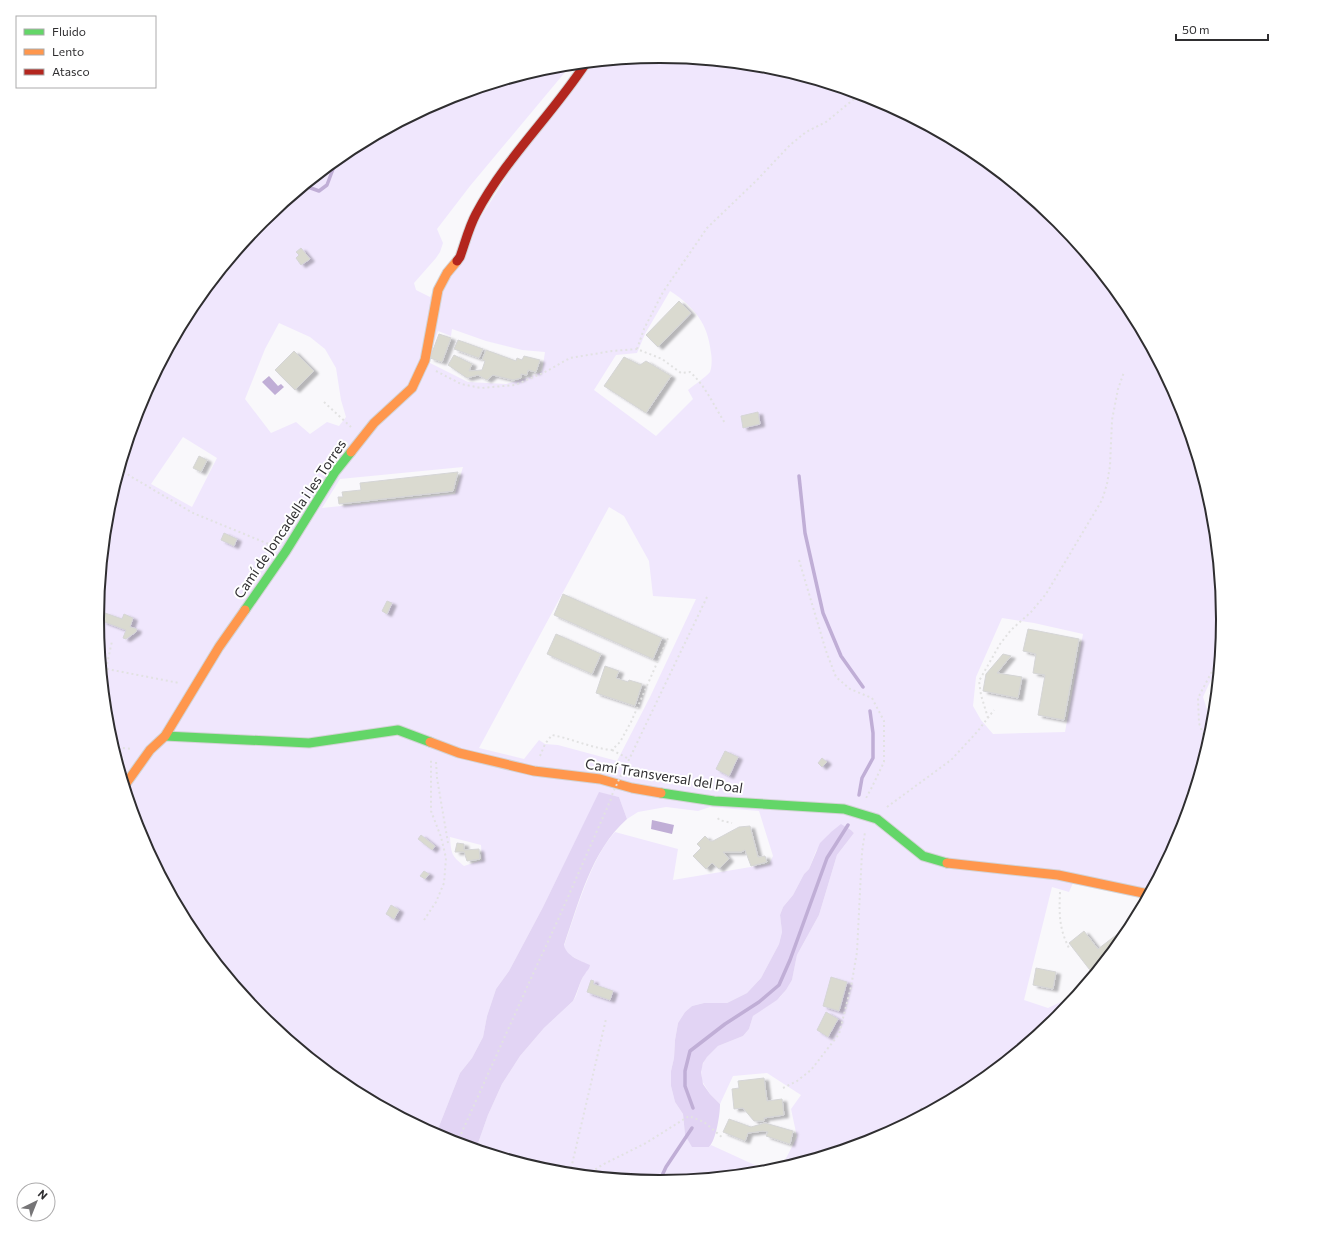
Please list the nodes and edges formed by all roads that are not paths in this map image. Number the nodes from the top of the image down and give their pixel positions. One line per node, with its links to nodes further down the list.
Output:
1 (582, 69): 2 (street, Camí de Joncadella i les Torres)
2 (165, 736): 3 (street, Camí de Joncadella i les Torres); 4 (street, Camí Transversal del Poal)
3 (128, 780)
4 (1144, 893)

